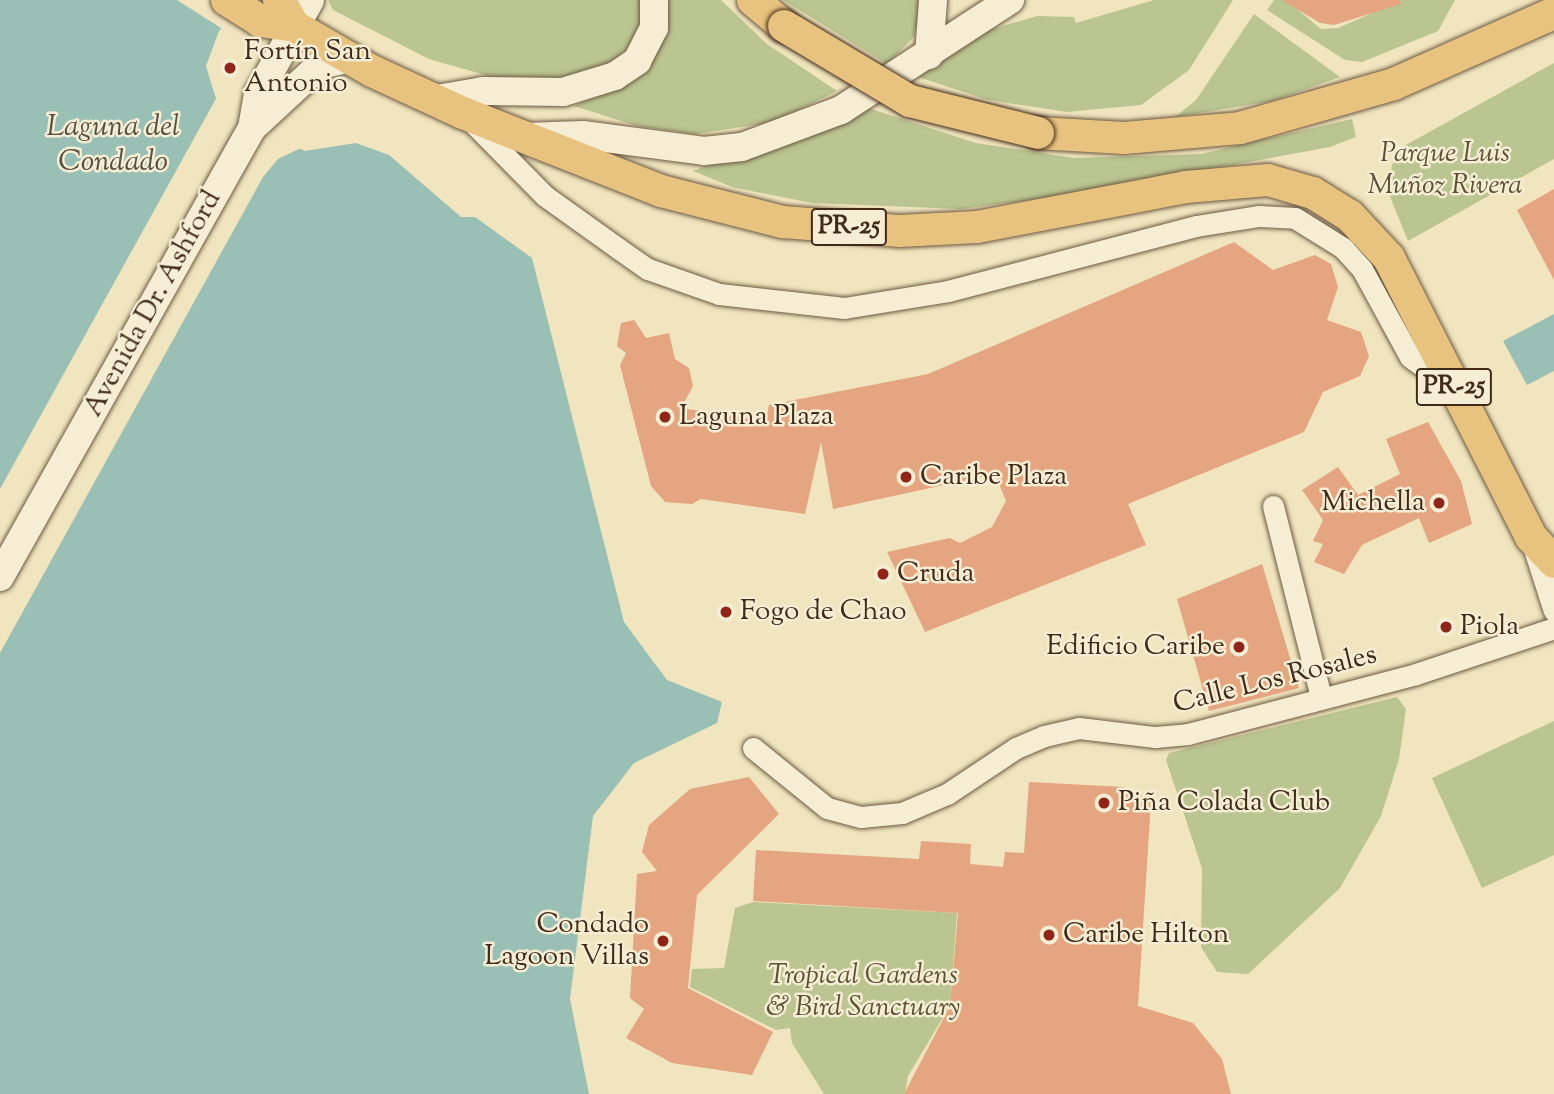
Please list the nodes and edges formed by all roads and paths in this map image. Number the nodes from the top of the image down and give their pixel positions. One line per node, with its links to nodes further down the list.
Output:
1 (227, 0): 6 (main road)
2 (654, 0): 10 (street)
3 (752, 0): 7 (main road, bridge)
4 (933, 0): 8 (street)
5 (1010, 0): 8 (street)
6 (286, 12): 9 (main road); 11 (street, Avenida Dr. Ashford)
7 (1554, 13)
8 (929, 55): 12 (street)
9 (350, 58): 10 (main road); 11 (street)
10 (450, 106): 12 (main road); 13 (street)
11 (252, 128): 17 (street, Avenida Dr. Ashford)
12 (523, 137): 13 (main road, PR-25)
13 (1455, 390): 15 (main road, PR-25)
14 (1273, 506): 20 (street)
15 (1531, 537): 16 (main road, PR-25); 18 (street)
16 (1554, 562)
17 (0, 577)
18 (1554, 611)
19 (1554, 628): 20 (street, Calle Los Rosales)
20 (1321, 697): 21 (street, Calle Los Rosales)
21 (753, 748)

